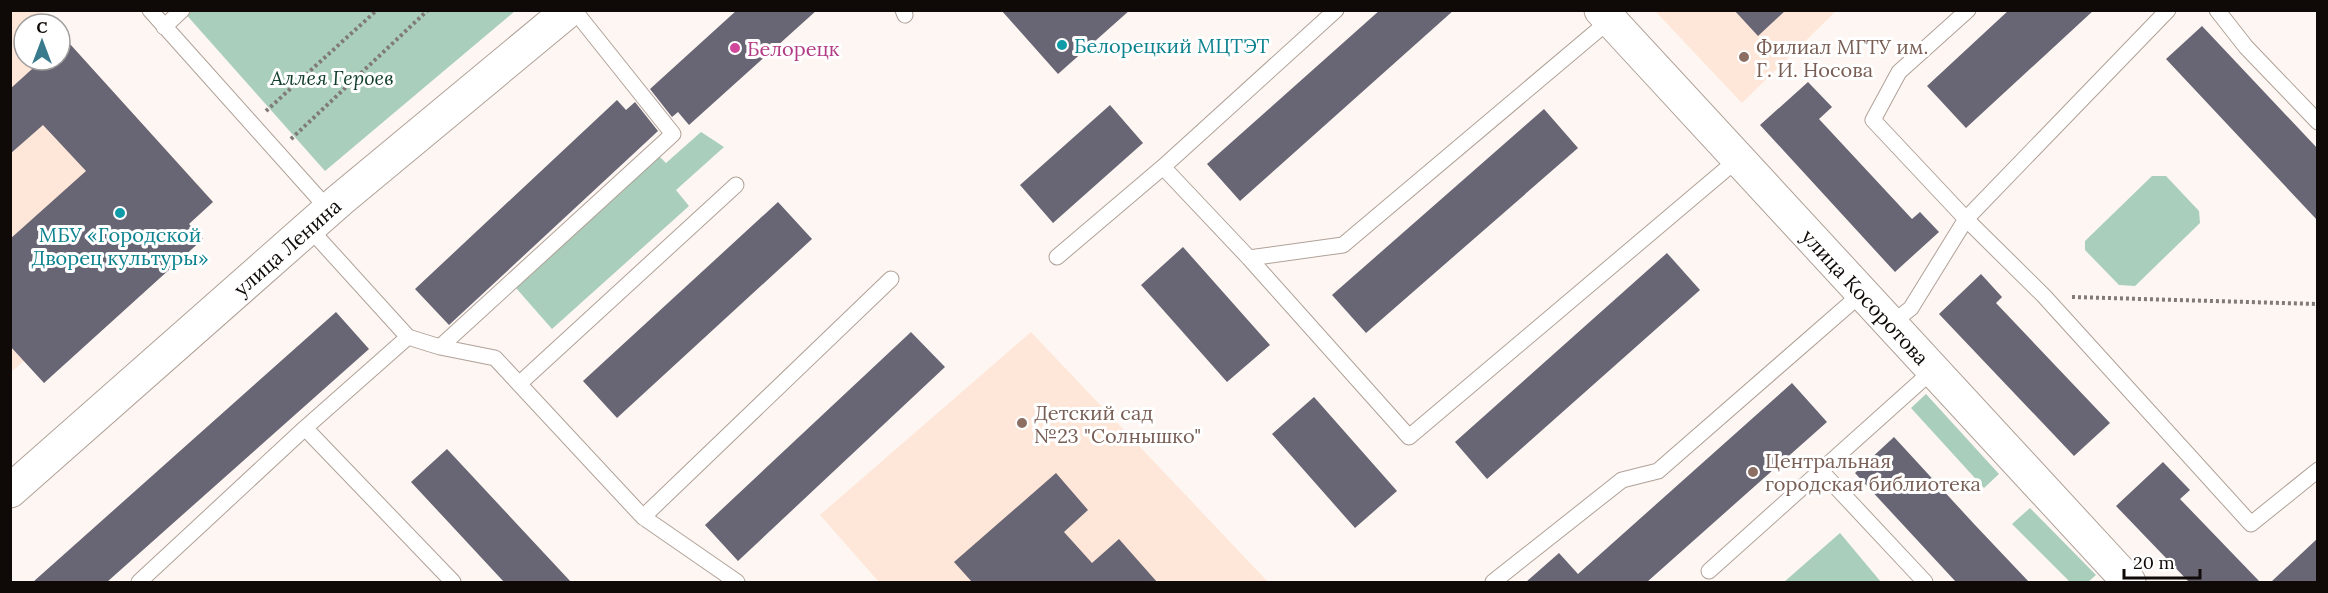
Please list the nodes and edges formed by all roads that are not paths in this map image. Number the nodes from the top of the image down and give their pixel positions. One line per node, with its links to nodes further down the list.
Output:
1 (150, 10): 10 (lane)
2 (182, 10): 10 (lane)
3 (569, 10): 15 (street, улица Ленина)
4 (574, 10): 23 (lane)
5 (1336, 10): 13 (lane)
6 (1968, 10): 16 (lane)
7 (2168, 10): 16 (lane)
8 (2217, 10): 11 (lane)
9 (1605, 15): 12 (street, улица Косоротова); 18 (lane)
10 (164, 27): 15 (lane)
11 (2318, 122)
12 (1738, 159): 18 (lane); 20 (street, улица Косоротова)
13 (1163, 167): 17 (lane); 18 (lane)
14 (736, 184): 25 (lane)
15 (319, 219): 22 (lane); 29 (street, улица Ленина)
16 (1966, 219): 21 (lane); 27 (lane)
17 (1057, 257)
18 (1250, 258)
19 (891, 279): 30 (lane)
20 (1861, 294): 21 (street, улица Косоротова); 35 (lane)
21 (1890, 325): 24 (street, улица Косоротова)
22 (408, 337): 23 (lane); 26 (lane)
23 (440, 347): 25 (lane)
24 (1932, 371): 28 (lane); 37 (street, улица Косоротова)
25 (519, 384): 30 (lane)
26 (305, 428): 32 (lane); 33 (lane)
27 (2318, 470)
28 (1822, 472): 31 (lane); 36 (lane)
29 (10, 492)
30 (643, 517): 34 (lane)
31 (1709, 571)
32 (139, 582)
33 (453, 582)
34 (737, 582)
35 (1492, 582)
36 (1925, 582)
37 (2129, 582)

